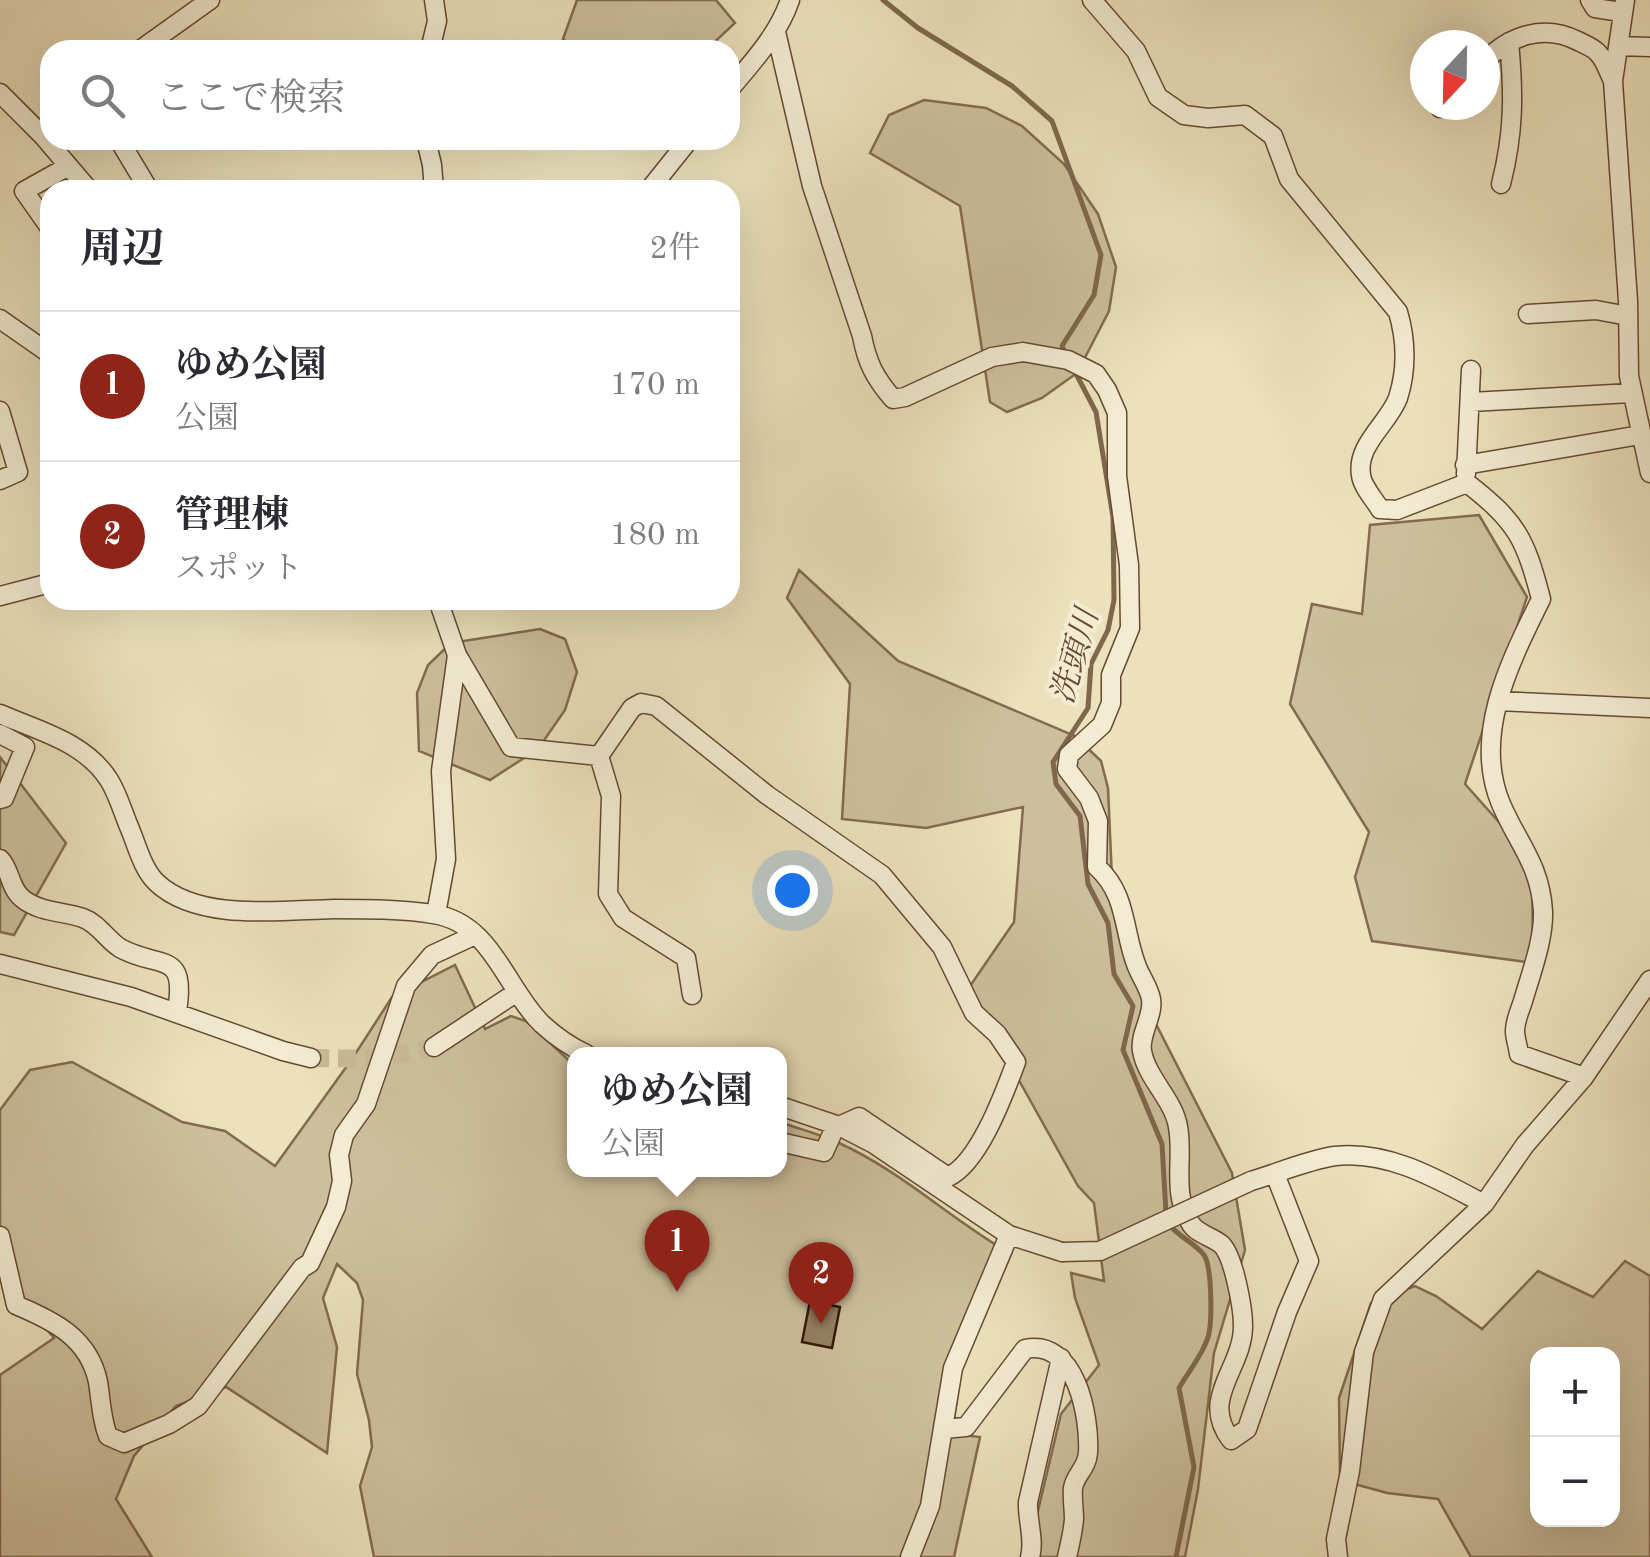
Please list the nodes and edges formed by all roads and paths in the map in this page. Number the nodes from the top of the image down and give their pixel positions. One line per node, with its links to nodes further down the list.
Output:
1 (210, 0): 8 (street)
2 (434, 0): 9 (street)
3 (790, 0): 7 (street)
4 (1092, 0): 41 (street)
5 (1590, 0): 6 (street)
6 (1623, 6): 11 (street)
7 (776, 32): 14 (street); 68 (street)
8 (154, 40)
9 (432, 40)
10 (1509, 42): 13 (street); 15 (street); 29 (street)
11 (1618, 46): 12 (street); 15 (street)
12 (1650, 47)
13 (1500, 49)
14 (740, 77)
15 (1613, 82): 32 (street)
16 (0, 94): 17 (street)
17 (40, 133)
18 (54, 150): 22 (street)
19 (125, 150): 25 (street)
20 (428, 150): 26 (street)
21 (681, 150): 27 (street)
22 (67, 166): 23 (street); 24 (street)
23 (43, 180)
24 (80, 180)
25 (143, 180)
26 (432, 180)
27 (657, 180)
28 (40, 182): 30 (street)
29 (1501, 184)
30 (40, 214)
31 (1528, 314): 32 (street)
32 (1628, 316): 36 (street)
33 (1, 324): 34 (street)
34 (40, 348)
35 (1471, 370): 37 (street)
36 (1631, 393): 37 (street); 39 (street)
37 (1471, 402): 41 (street)
38 (0, 412): 42 (street)
39 (1645, 446): 40 (street); 41 (street)
40 (1650, 472)
41 (1466, 474): 47 (street)
42 (0, 480)
43 (40, 586): 44 (street)
44 (0, 596)
45 (441, 610): 46 (street)
46 (457, 655): 51 (street); 54 (street)
47 (1498, 700): 48 (street); 64 (street)
48 (1650, 708)
49 (0, 714): 54 (street)
50 (0, 734): 52 (street)
51 (599, 756): 59 (street); 66 (street)
52 (0, 799)
53 (0, 859): 60 (street)
54 (436, 914): 55 (street)
55 (476, 935): 58 (street); 71 (street)
56 (0, 964): 60 (street)
57 (1650, 980): 64 (street)
58 (518, 992): 61 (street); 62 (street)
59 (692, 995)
60 (177, 1011): 63 (street)
61 (434, 1047)
62 (576, 1047)
63 (311, 1058)
64 (1584, 1077): 69 (street)
65 (787, 1108): 66 (street)
66 (837, 1126): 67 (street); 70 (street)
67 (787, 1144)
68 (1276, 1174): 69 (street); 70 (street, bridge)
69 (1484, 1204): 77 (street)
70 (1009, 1234): 73 (street)
71 (0, 1236)
72 (1060, 1358): 73 (street); 75 (street); 76 (street)
73 (944, 1429): 74 (street)
74 (910, 1557)
75 (1030, 1557)
76 (1066, 1557)
77 (1338, 1557)

